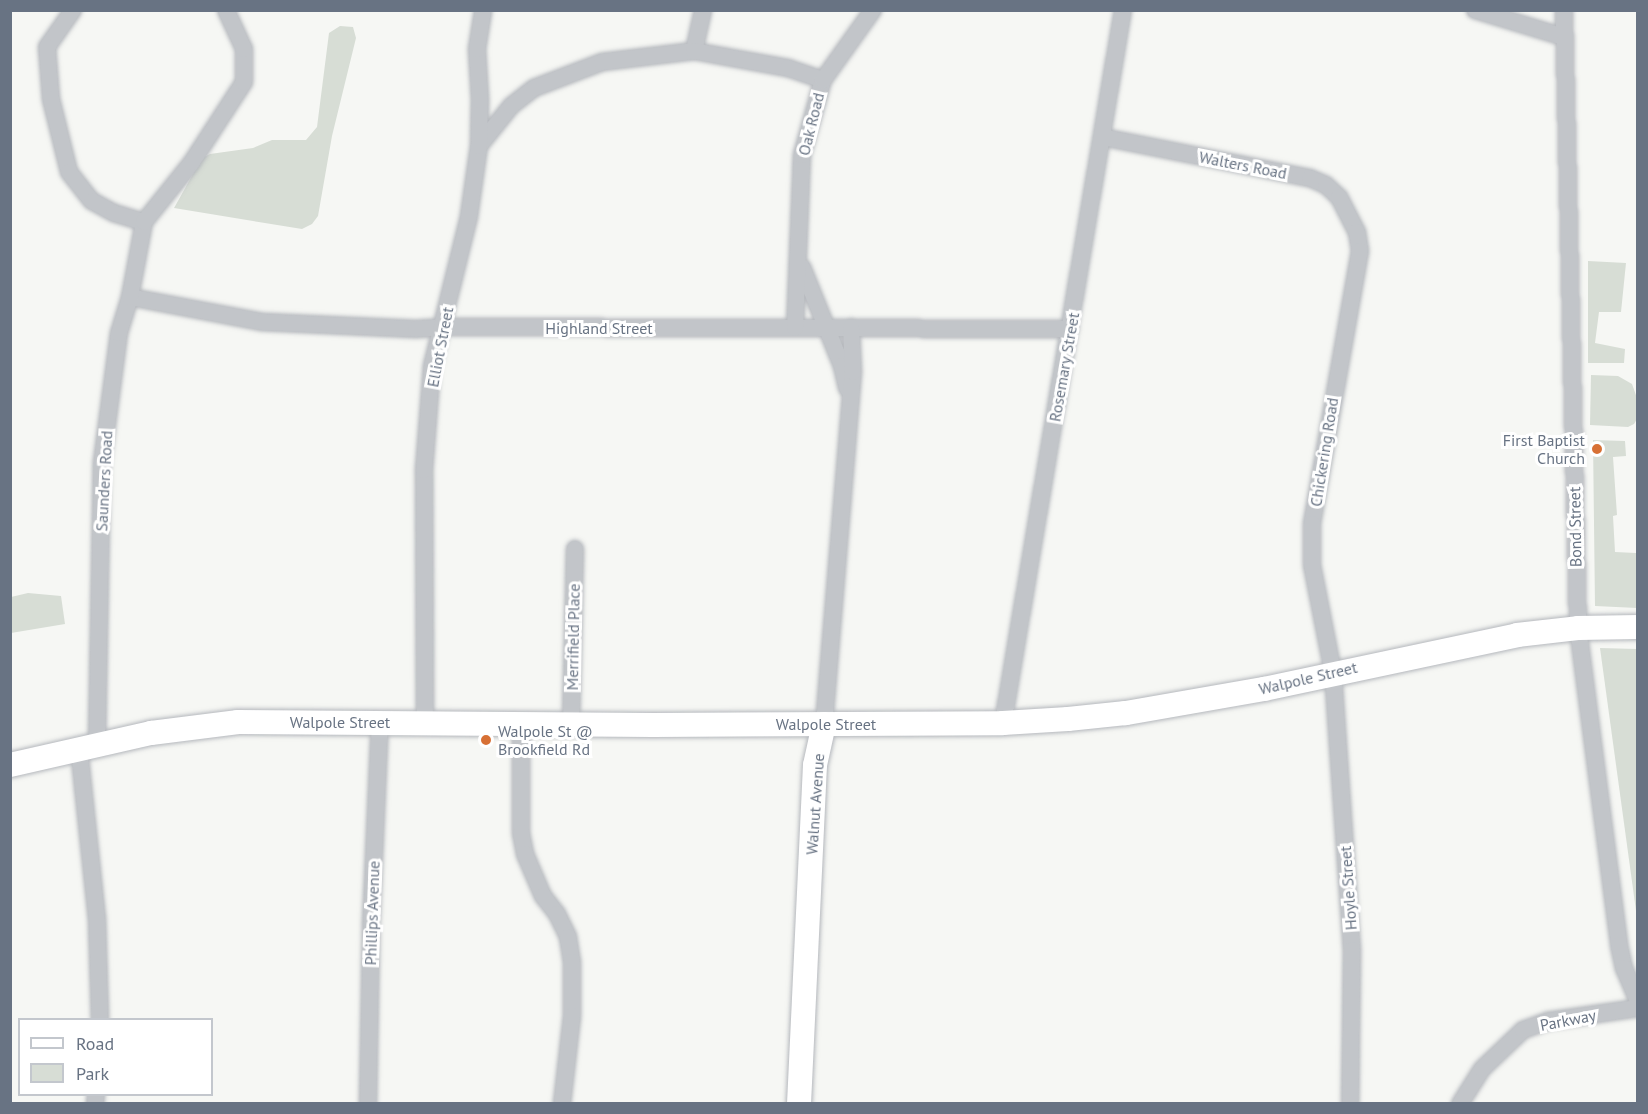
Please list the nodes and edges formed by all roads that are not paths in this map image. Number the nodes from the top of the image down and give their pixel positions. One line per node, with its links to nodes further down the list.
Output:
1 (73, 10): 14 (street)
2 (226, 10): 14 (street, Saunders Road)
3 (483, 10): 13 (street, Elliot Street)
4 (703, 10): 10 (street)
5 (873, 10): 11 (street, Oak Road)
6 (1123, 10): 12 (street, Rosemary Street)
7 (1475, 10): 9 (street)
8 (1563, 10): 9 (street, Bond Street)
9 (1564, 37): 26 (street, Bond Street)
10 (694, 51): 11 (street); 13 (street)
11 (823, 80): 16 (street, Oak Road)
12 (1102, 137): 15 (street, Walters Road); 22 (street, Rosemary Street)
13 (478, 146): 18 (street, Elliot Street)
14 (144, 222): 17 (street, Saunders Road)
15 (1357, 232): 27 (street, Chickering Road)
16 (799, 254): 19 (street, Oak Road); 21 (street, Oak Road)
17 (130, 297): 18 (street, Highland Street); 34 (street, Saunders Road)
18 (443, 327): 21 (street, Highland Street); 29 (street, Elliot Street)
19 (826, 327): 20 (street, Highland Street); 21 (street, Highland Street); 23 (street, Walnut Avenue)
20 (851, 327): 22 (street, Highland Street); 23 (street, Walnut Avenue)
21 (795, 328)
22 (1070, 329): 30 (street, Rosemary Street)
23 (850, 397): 33 (street, Walnut Avenue)
24 (575, 549): 32 (street, Merrifield Place)
25 (1638, 627): 26 (main road, Walpole Street)
26 (1578, 628): 27 (main road, Walpole Street); 36 (street, Bond Street)
27 (1333, 672): 30 (main road, Walpole Street); 42 (street, Hoyle Street)
28 (380, 722): 29 (main road, Walpole Street); 34 (main road, Walpole Street); 39 (street, Phillips Avenue)
29 (425, 722): 31 (main road, Walpole Street)
30 (1003, 723): 33 (main road, Walpole Street)
31 (521, 724): 32 (main road, Walpole Street); 40 (street)
32 (571, 724): 33 (main road, Walpole Street)
33 (824, 724): 41 (main road, Walnut Avenue)
34 (88, 745): 35 (main road, Walpole Street); 38 (street, Saunders Road)
35 (10, 765)
36 (1638, 1001)
37 (1638, 1008): 43 (street, Parkway)
38 (100, 1018)
39 (368, 1104)
40 (562, 1104)
41 (799, 1104)
42 (1350, 1104)
43 (1460, 1104)

